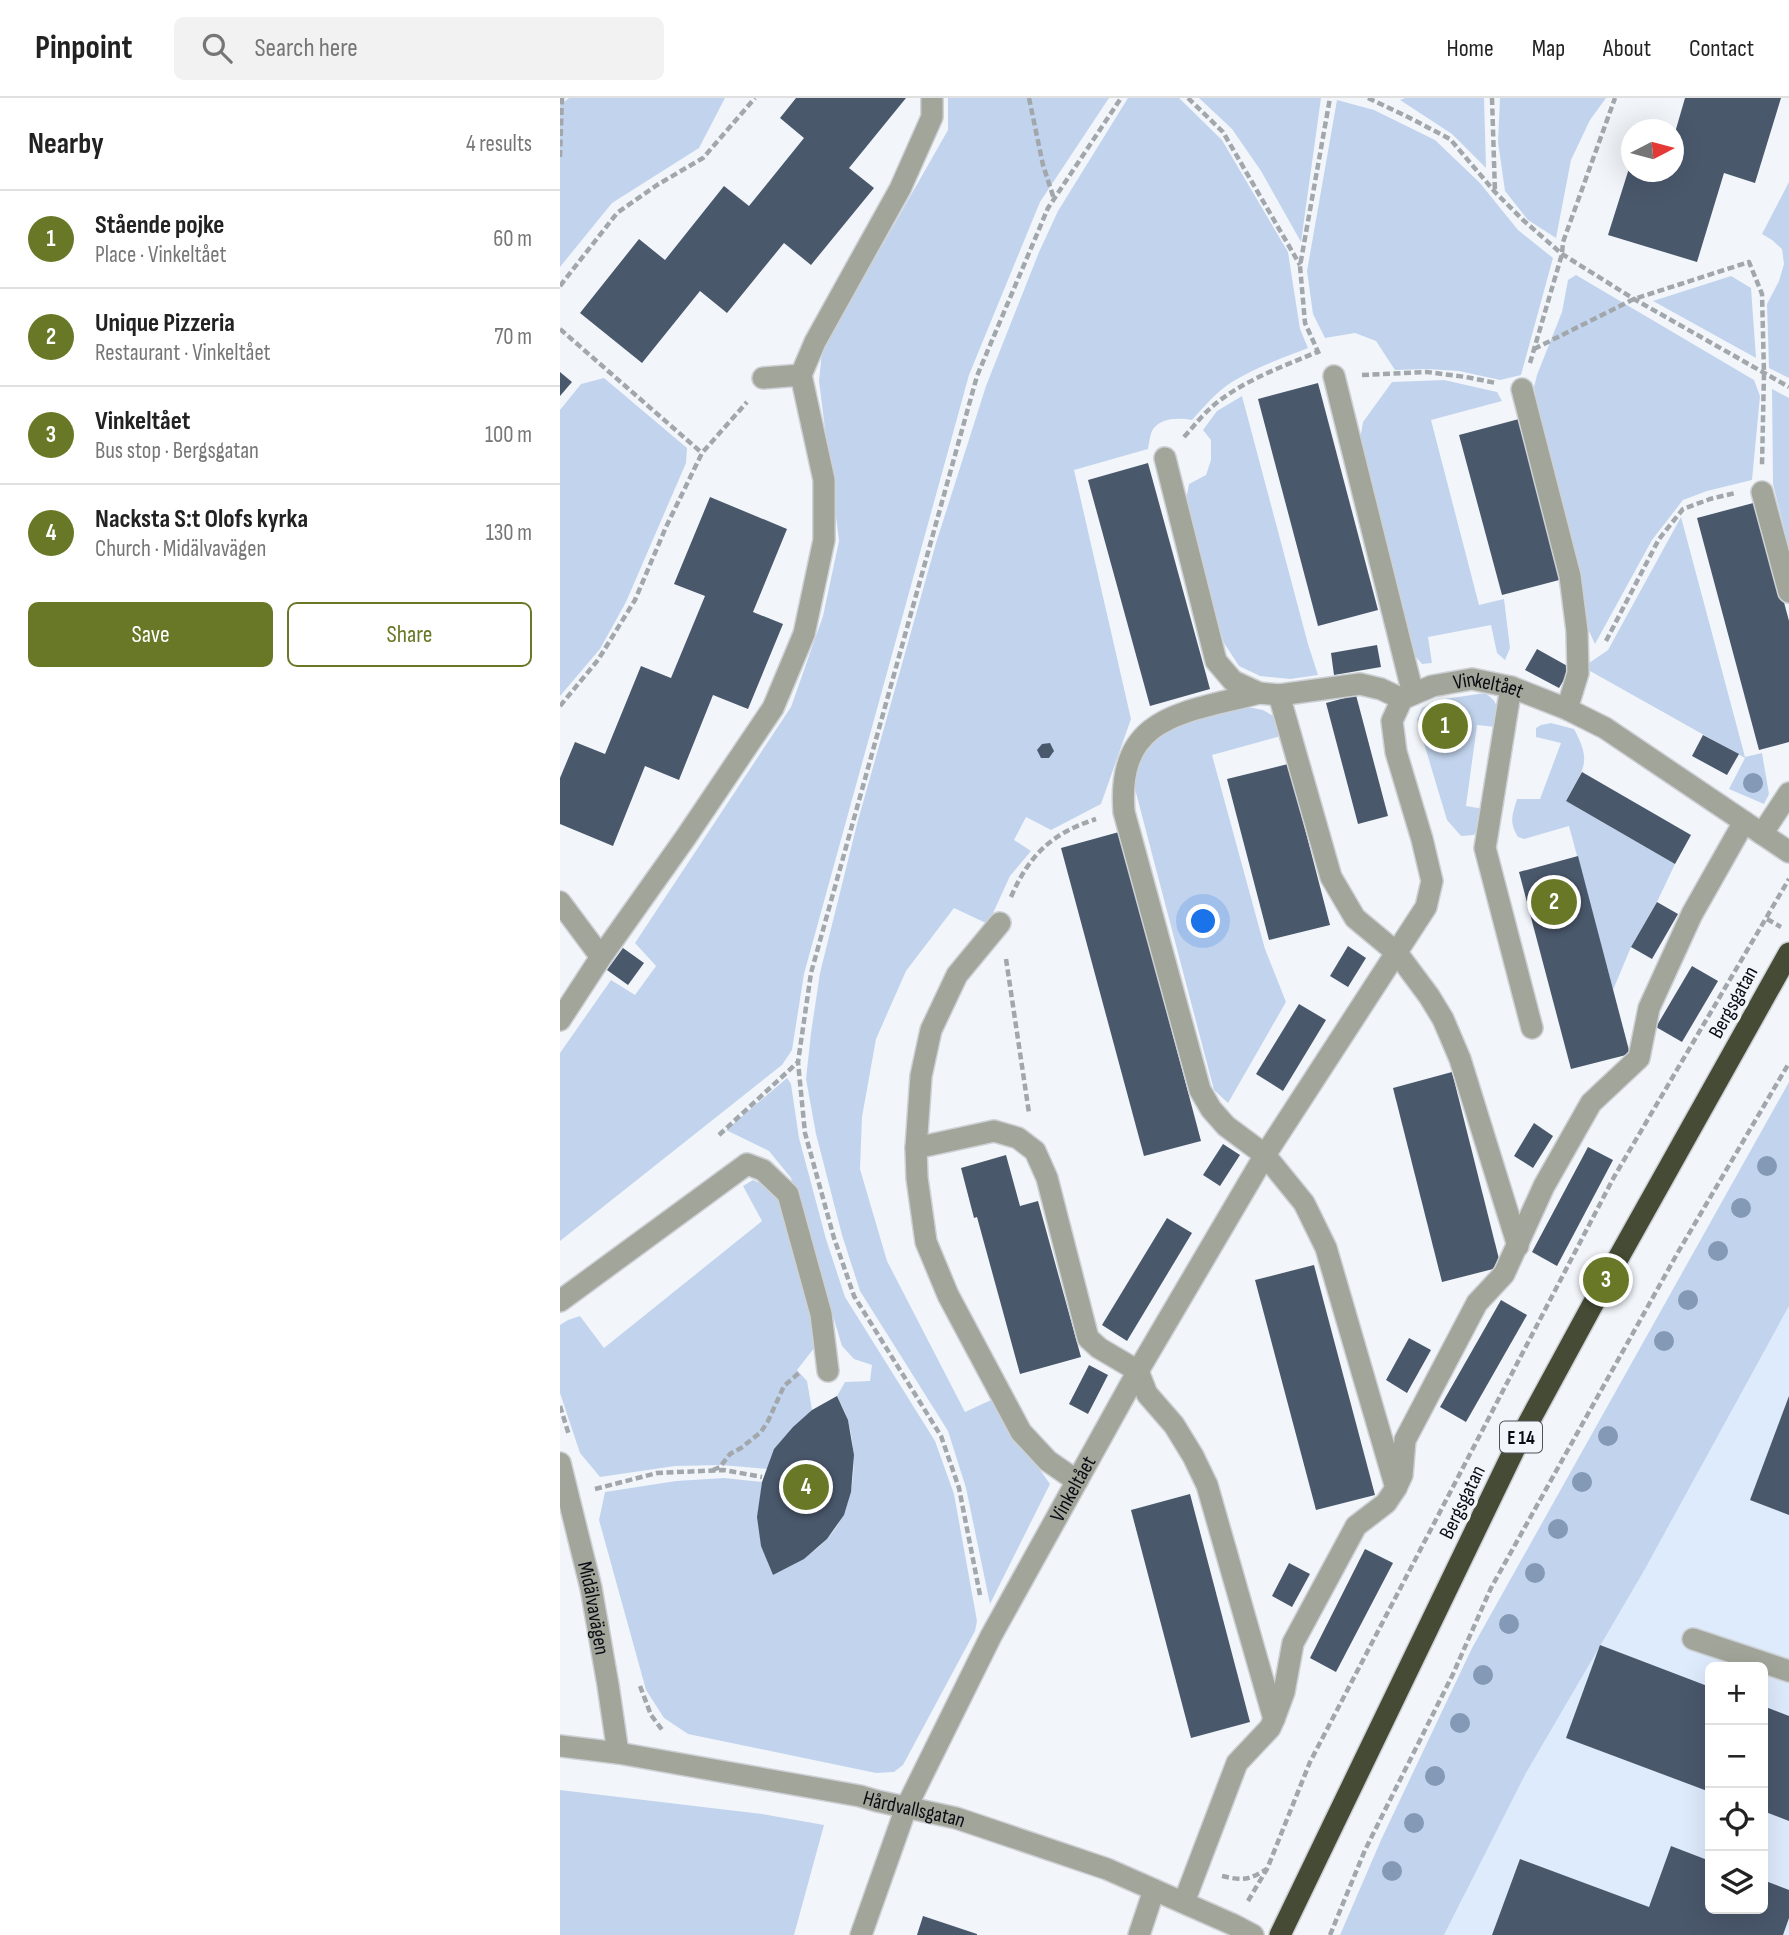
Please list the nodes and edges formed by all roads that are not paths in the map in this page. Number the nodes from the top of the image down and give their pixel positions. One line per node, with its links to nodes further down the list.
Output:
1 (932, 98): 2 (street)
2 (801, 375): 4 (street); 21 (street)
3 (1334, 376): 11 (street)
4 (763, 378)
5 (1522, 389): 12 (street)
6 (1165, 458): 10 (street)
7 (1762, 492): 8 (street)
8 (1789, 592)
9 (1511, 687): 11 (street, Vinkeltået); 12 (street, Vinkeltået); 23 (street)
10 (1269, 694): 11 (street); 19 (street); 25 (street)
11 (1407, 696): 19 (street, Vinkeltået)
12 (1567, 709): 14 (street, Vinkeltået)
13 (1789, 793): 15 (street)
14 (1744, 822): 15 (street, Vinkeltået); 26 (street)
15 (1762, 834): 16 (street, Vinkeltået)
16 (1789, 852)
17 (560, 902): 21 (street)
18 (1000, 923): 24 (street)
19 (1397, 953): 25 (street, Vinkeltået); 26 (street)
20 (1789, 953): 44 (highway, Bergsgatan / E 14)
21 (601, 957): 22 (street)
22 (560, 1020)
23 (1532, 1028)
24 (916, 1148): 29 (street); 31 (street)
25 (1265, 1155): 29 (street, Vinkeltået); 32 (street)
26 (1518, 1246): 32 (street)
27 (560, 1301): 28 (street)
28 (828, 1371)
29 (1138, 1371): 31 (street, Vinkeltået); 35 (street)
30 (560, 1463): 37 (street, Midälvavägen)
31 (1077, 1481): 38 (street, Vinkeltået)
32 (1396, 1488): 35 (street)
33 (1693, 1639): 34 (street)
34 (1789, 1671)
35 (1274, 1719): 40 (street)
36 (560, 1746): 37 (street, Hårdvallsgatan)
37 (618, 1753): 38 (street, Hårdvallsgatan)
38 (906, 1808): 39 (street, Hårdvallsgatan); 41 (street, Vinkeltået)
39 (1154, 1890): 40 (street, Hårdvallsgatan); 42 (street)
40 (1184, 1902): 43 (street, Hårdvallsgatan)
41 (862, 1935)
42 (1139, 1935)
43 (1253, 1935)
44 (1280, 1935)

